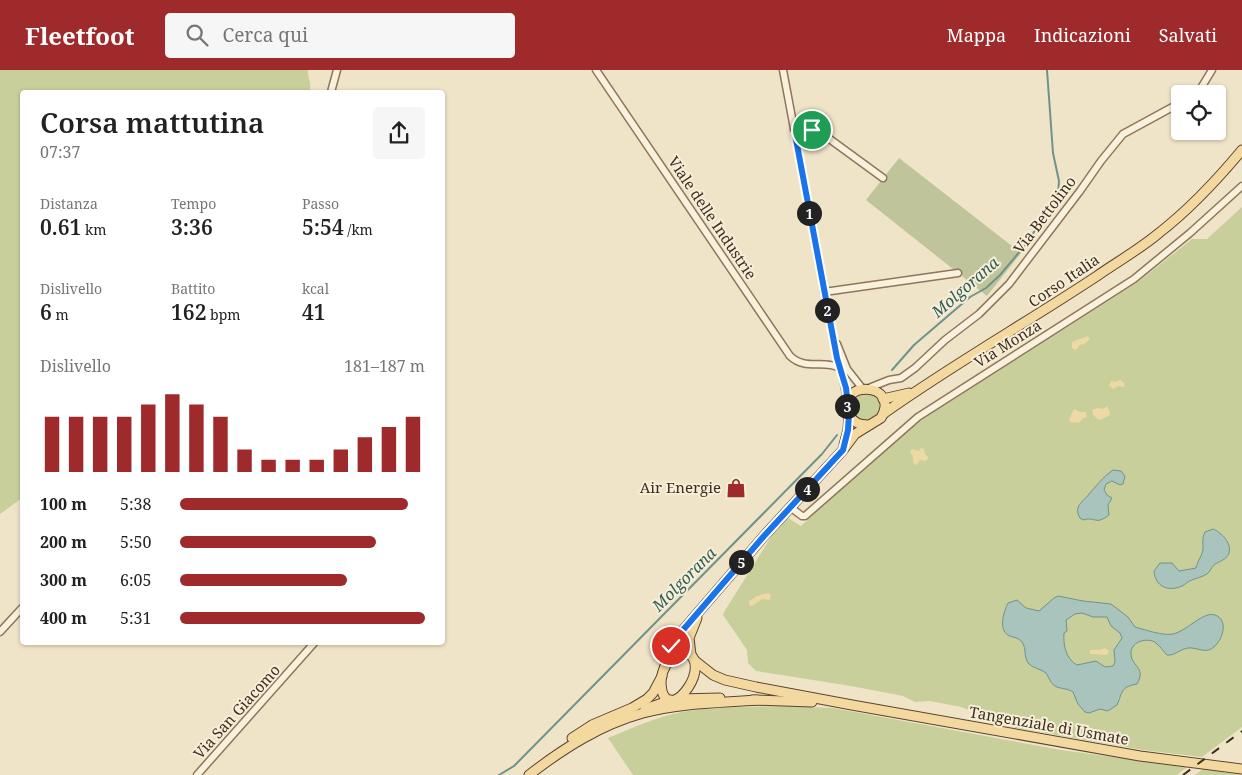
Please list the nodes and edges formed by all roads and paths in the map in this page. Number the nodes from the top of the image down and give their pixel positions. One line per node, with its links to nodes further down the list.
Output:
1 (338, 70): 6 (street)
2 (596, 70): 16 (street, Viale delle Industrie)
3 (783, 70): 8 (street)
4 (1212, 70): 5 (street)
5 (1203, 85)
6 (331, 90)
7 (1171, 108): 18 (street, Via Bettolino)
8 (795, 134): 10 (street); 13 (street)
9 (1242, 150): 20 (main road, Corso Italia)
10 (883, 178)
11 (1242, 186): 27 (street, Via Monza)
12 (958, 273): 13 (street)
13 (824, 292): 14 (street)
14 (832, 331): 15 (street); 17 (street)
15 (837, 358): 16 (street); 17 (street)
16 (817, 365): 17 (street, Viale delle Industrie)
17 (844, 369): 19 (street); 22 (street)
18 (885, 382): 19 (street, Via Bettolino); 21 (street)
19 (865, 388): 21 (main road); 22 (main road)
20 (912, 392): 21 (main road); 24 (main road, Corso Italia)
21 (882, 397): 24 (main road)
22 (847, 404): 23 (main road)
23 (849, 414): 25 (main road); 26 (main road)
24 (883, 414): 25 (main road)
25 (868, 425): 26 (main road)
26 (843, 450): 27 (main road)
27 (790, 507): 28 (main road)
28 (701, 609): 32 (main road); 33 (main road)
29 (20, 610): 30 (street)
30 (0, 632)
31 (312, 645): 40 (street, Via San Giacomo)
32 (693, 657): 33 (main road); 34 (main road); 36 (main road)
33 (663, 673): 34 (main road); 38 (main road)
34 (675, 700): 35 (main road); 37 (main road)
35 (757, 700): 36 (main road); 37 (main road)
36 (852, 705): 39 (main road, Tangenziale di Usmate)
37 (616, 723): 38 (main road)
38 (548, 760): 41 (main road)
39 (1242, 769)
40 (197, 775)
41 (529, 775)

